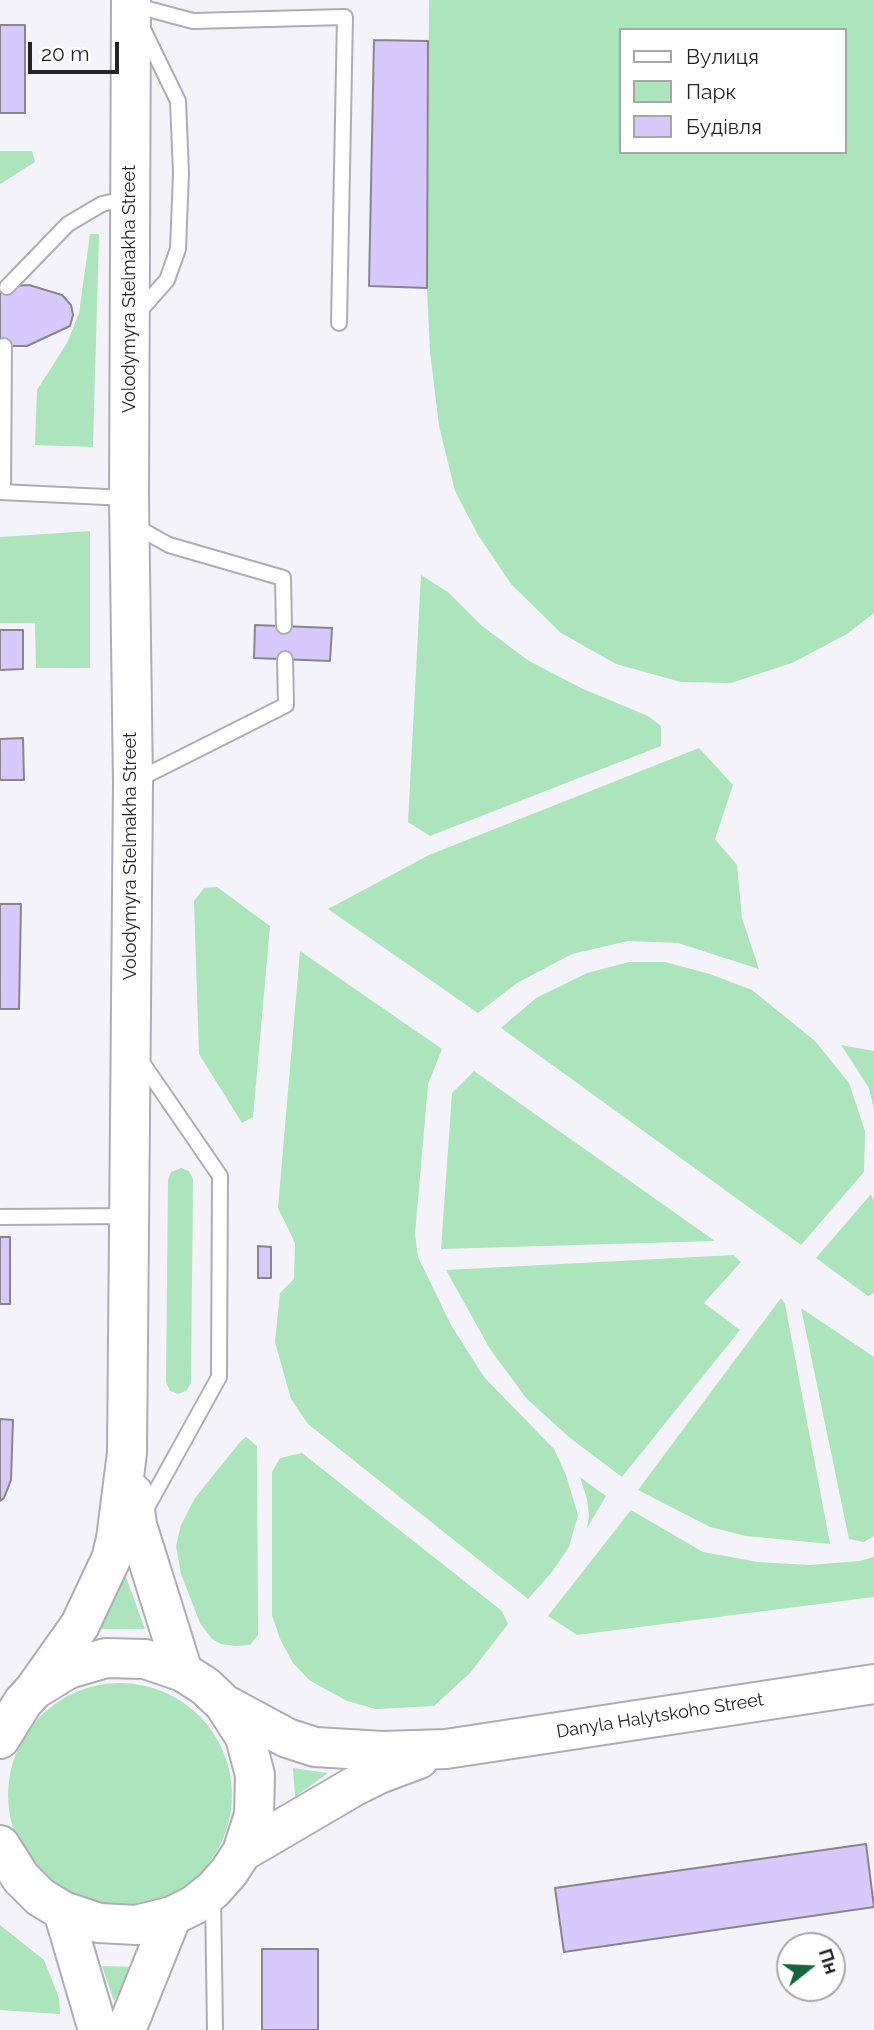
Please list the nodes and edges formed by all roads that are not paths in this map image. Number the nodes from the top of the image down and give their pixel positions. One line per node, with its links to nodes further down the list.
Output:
1 (131, 2): 2 (main road, Volodymyra Stelmakha Street); 4 (lane); 5 (lane)
2 (130, 198): 3 (lane); 4 (main road, Volodymyra Stelmakha Street)
3 (7, 286)
4 (129, 322): 8 (main road, Volodymyra Stelmakha Street)
5 (339, 323)
6 (4, 346): 7 (lane)
7 (2, 492): 8 (lane)
8 (129, 510): 9 (lane); 11 (main road, Volodymyra Stelmakha Street)
9 (284, 626)
10 (285, 659): 11 (lane)
11 (133, 783): 12 (main road, Volodymyra Stelmakha Street)
12 (130, 1045): 13 (main road, Volodymyra Stelmakha Street); 16 (lane)
13 (130, 1216): 14 (lane); 15 (main road, Volodymyra Stelmakha Street)
14 (0, 1217)
15 (127, 1453): 16 (main road); 19 (main road, Volodymyra Stelmakha Street)
16 (138, 1525): 17 (main road)
17 (183, 1672): 19 (main road); 20 (main road)
18 (874, 1684): 22 (main road, Danyla Halytskoho Street)
19 (34, 1690): 21 (main road, Volodymyra Stelmakha Street)
20 (224, 1704): 22 (main road, Danyla Halytskoho Street); 24 (main road)
21 (0, 1739)
22 (446, 1749): 24 (main road, Danyla Halytskoho Street)
23 (0, 1845): 26 (main road)
24 (242, 1852): 25 (main road)
25 (213, 1890): 27 (main road); 30 (lane)
26 (63, 1912): 27 (main road); 28 (main road)
27 (172, 1916): 29 (main road)
28 (97, 2030)
29 (126, 2030)
30 (215, 2030)

